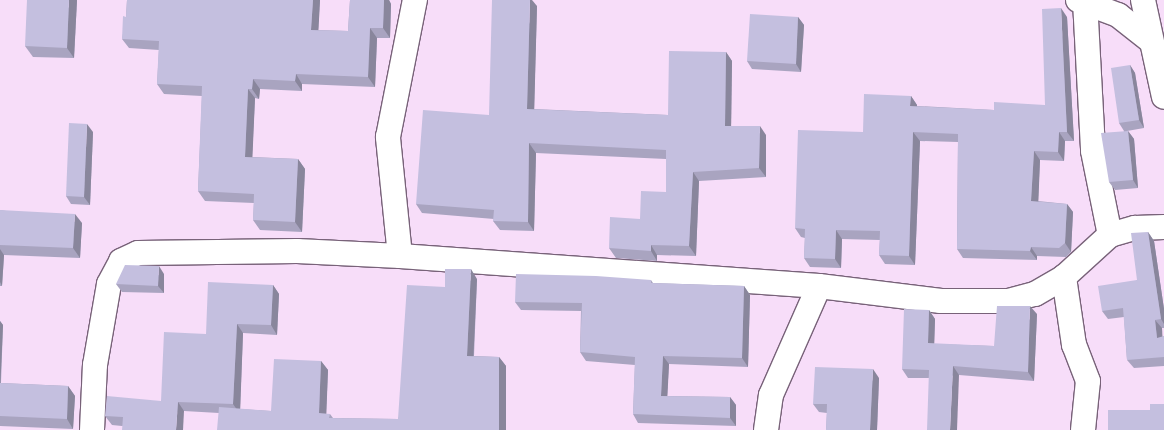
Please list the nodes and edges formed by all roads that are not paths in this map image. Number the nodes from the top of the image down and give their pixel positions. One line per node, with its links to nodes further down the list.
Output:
1 (415, 0): 9 (street)
2 (1078, 0): 3 (street)
3 (1084, 0): 5 (street); 8 (street)
4 (1143, 0): 5 (street)
5 (1151, 41): 6 (street)
6 (1164, 97)
7 (1164, 228): 8 (street)
8 (1110, 235): 10 (street)
9 (400, 256): 11 (street); 12 (street)
10 (1064, 277): 11 (street); 14 (street)
11 (818, 286): 13 (street)
12 (92, 430)
13 (766, 430)
14 (1083, 430)

